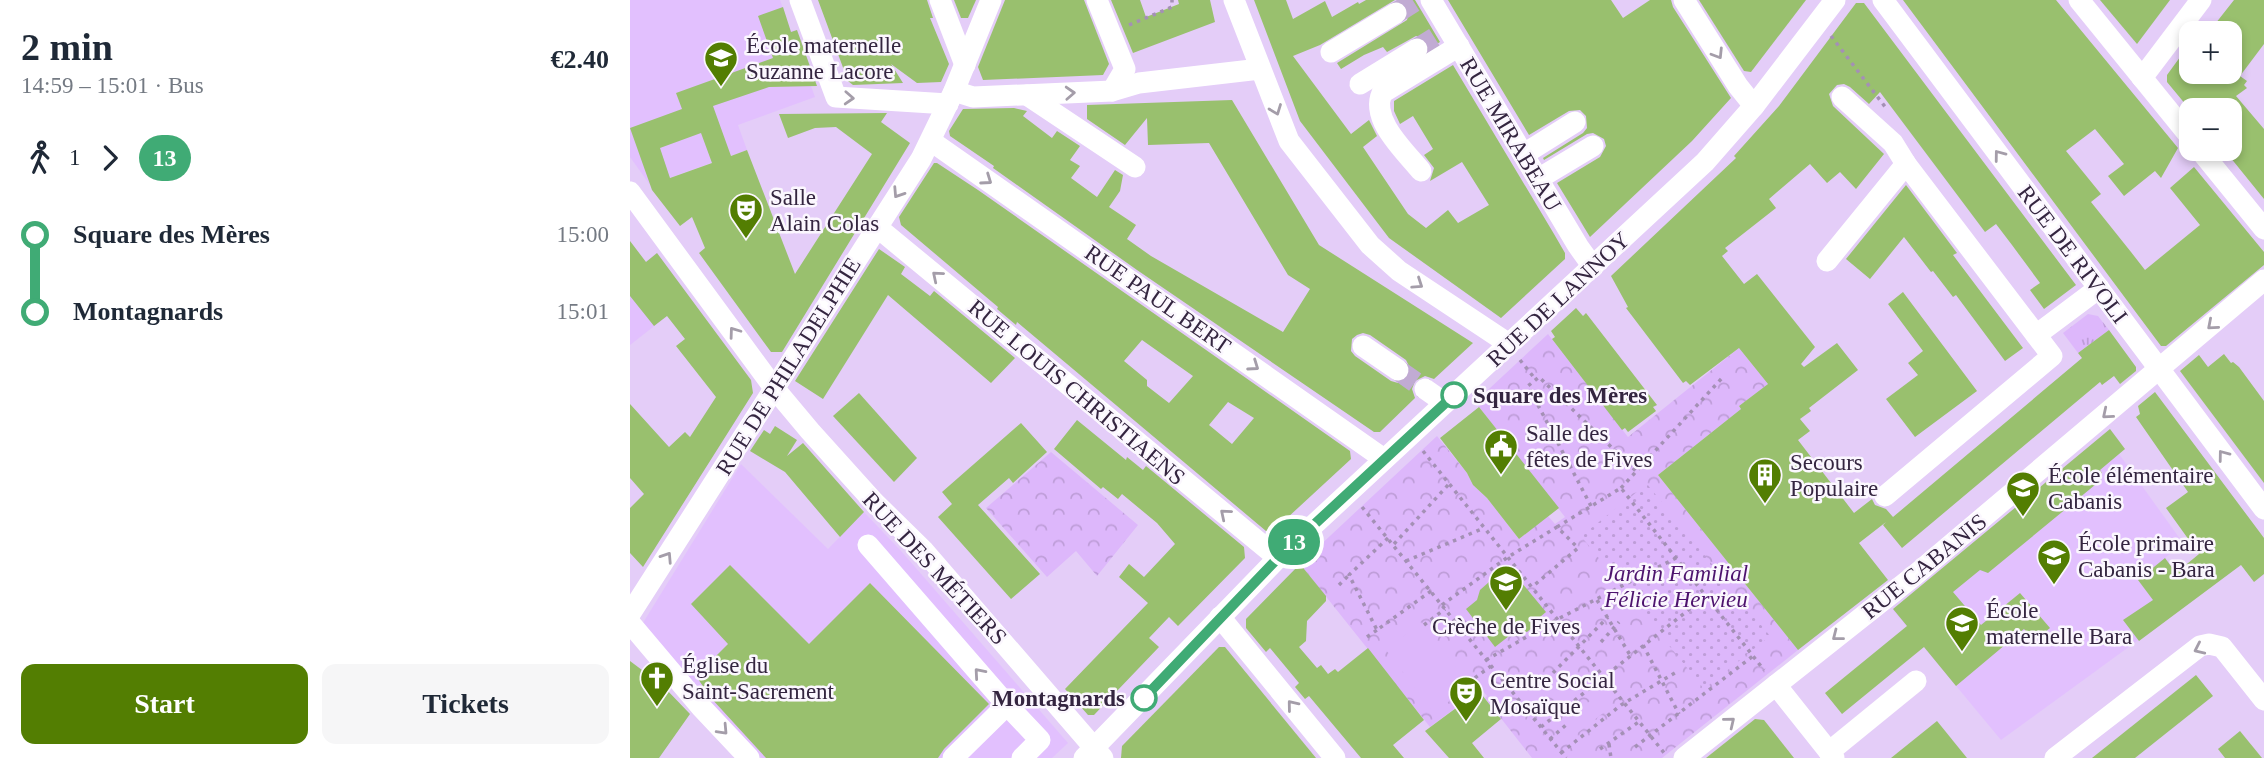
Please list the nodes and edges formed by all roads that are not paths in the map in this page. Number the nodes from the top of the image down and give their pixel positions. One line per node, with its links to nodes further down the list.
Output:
1 (800, 0): 23 (street, one-way to 23)
2 (940, 0): 16 (street)
3 (991, 0): 16 (street, RUE DE PHILADELPHIE)
4 (1097, 0): 20 (street)
5 (1234, 0): 17 (street)
6 (1421, 0): 13 (street, RUE MIRABEAU)
7 (1684, 0): 24 (street, one-way to 24)
8 (1835, 0): 24 (street, RUE DE LANNOY)
9 (1883, 0): 41 (street, RUE DE RIVOLI, one-way to 9)
10 (2079, 0): 18 (street)
11 (2201, 0): 18 (street)
12 (1396, 13): 15 (street)
13 (1448, 38): 29 (street, RUE MIRABEAU); 33 (street)
14 (1417, 49): 19 (street)
15 (1331, 52)
16 (965, 65): 23 (street, RUE DE PHILADELPHIE)
17 (1260, 69): 20 (street); 43 (street, one-way to 43)
18 (2142, 78): 26 (street)
19 (1360, 84)
20 (1112, 91): 21 (street, one-way to 20)
21 (1027, 95): 23 (street); 32 (street)
22 (1842, 97): 31 (street)
23 (951, 98): 27 (street, RUE DE PHILADELPHIE)
24 (1754, 106): 39 (street, RUE DE LANNOY)
25 (1576, 122): 29 (street)
26 (2179, 123)
27 (931, 141): 36 (street, RUE DE PHILADELPHIE, one-way to 36); 50 (street, RUE PAUL BERT, one-way to 50)
28 (1593, 146): 34 (street)
29 (1524, 154): 34 (street, RUE MIRABEAU)
30 (2209, 161): 37 (street)
31 (1906, 164): 38 (street); 42 (street)
32 (1135, 167)
33 (1421, 171)
34 (1538, 179): 39 (street, RUE MIRABEAU)
35 (630, 192): 47 (street, RUE DES MÉTIERS, one-way to 35)
36 (877, 227): 47 (street, RUE DE PHILADELPHIE); 54 (street, RUE LOUIS CHRISTIAENS, one-way to 36)
37 (2264, 229)
38 (1827, 261)
39 (1593, 267): 43 (street, RUE DE LANNOY)
40 (2264, 280): 46 (street, RUE CABANIS, one-way to 46)
41 (2099, 288): 42 (street); 46 (street, RUE DE RIVOLI)
42 (2036, 335): 51 (street)
43 (1509, 344): 49 (street, RUE DE LANNOY)
44 (1363, 346): 45 (street)
45 (1398, 370)
46 (2159, 370): 52 (street, RUE DE RIVOLI, one-way to 46); 59 (street, RUE CABANIS, one-way to 59)
47 (774, 388): 55 (street, RUE DE PHILADELPHIE, one-way to 47); 62 (street, RUE DES MÉTIERS)
48 (1425, 388): 49 (street)
49 (1445, 403): 50 (street, RUE DE LANNOY)
50 (1384, 459): 54 (street, RUE DE LANNOY)
51 (1885, 496)
52 (2264, 509)
53 (867, 545): 61 (street, one-way to 53)
54 (1278, 558): 56 (street, RUE DE LANNOY)
55 (630, 614)
56 (1220, 617): 62 (street, RUE DE LANNOY); 67 (street, one-way to 56)
57 (630, 623): 64 (street, one-way to 64)
58 (1916, 681): 63 (street)
59 (1776, 685): 63 (street); 68 (street, RUE CABANIS, one-way to 59)
60 (2264, 700): 69 (street, one-way to 69)
61 (1007, 705): 65 (street); 66 (street)
62 (1094, 755)
63 (1831, 755)
64 (749, 758)
65 (953, 758)
66 (1021, 758)
67 (1335, 758)
68 (1684, 758)
69 (2056, 758)

